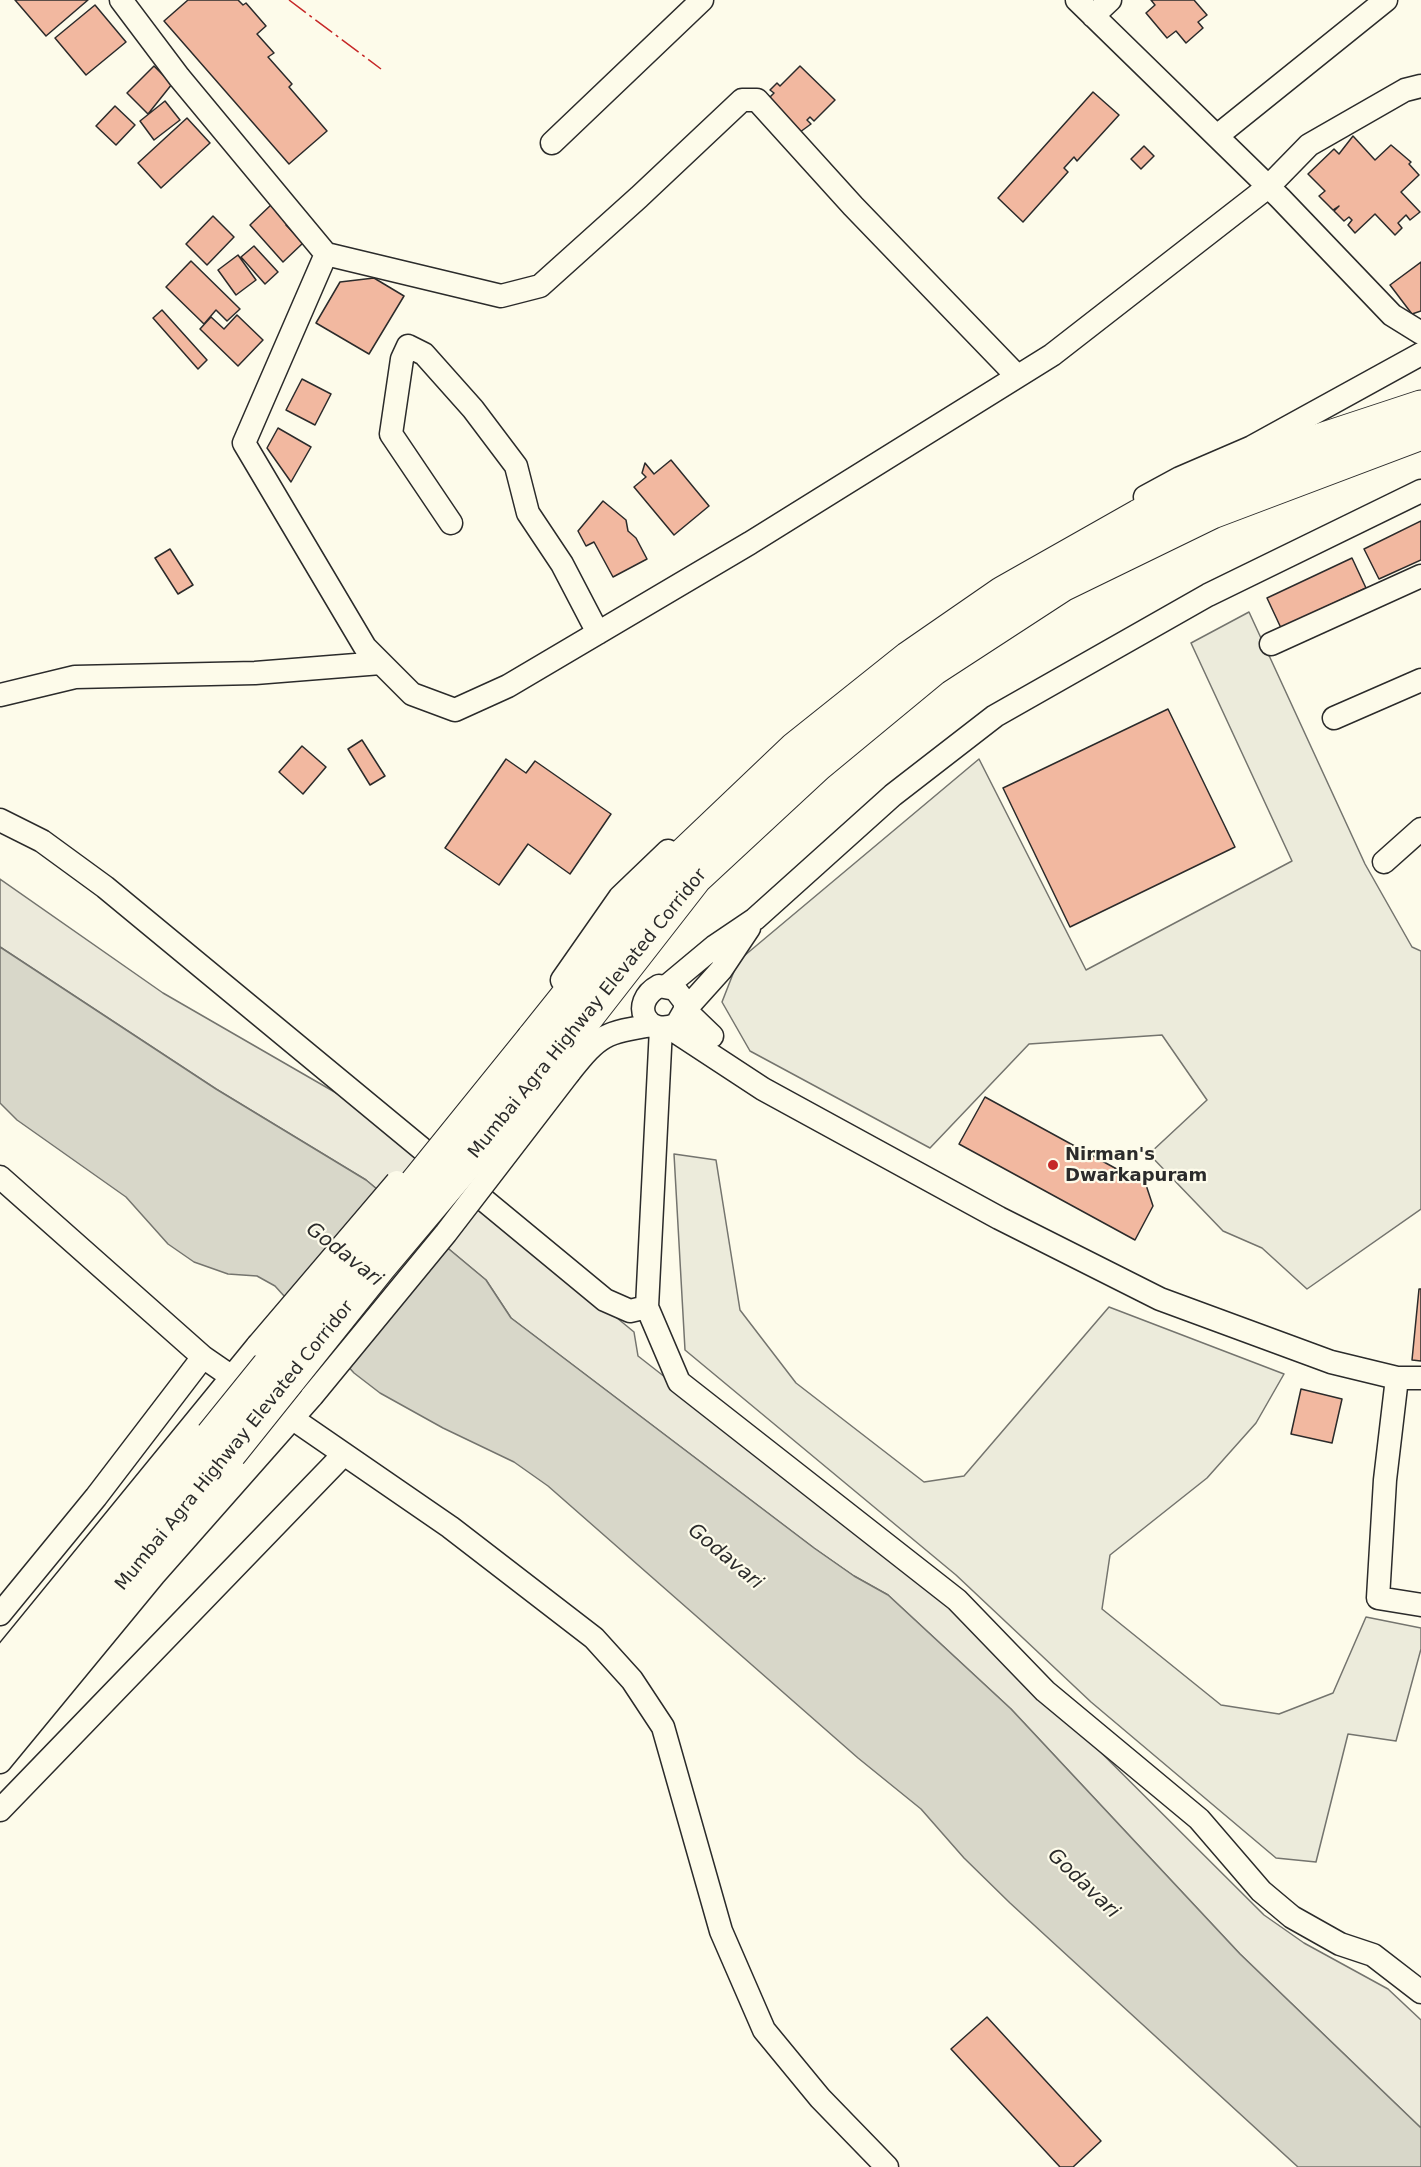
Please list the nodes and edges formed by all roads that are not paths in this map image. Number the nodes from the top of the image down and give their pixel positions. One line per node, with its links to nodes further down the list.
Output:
1 (121, 0): 10 (street)
2 (702, 0): 8 (street)
3 (1110, 0): 5 (street)
4 (1386, 0): 7 (street)
5 (1085, 8): 7 (street)
6 (1421, 86): 9 (street)
7 (1217, 136): 9 (street)
8 (552, 143)
9 (1268, 186): 11 (street); 13 (street)
10 (326, 254): 13 (street); 21 (street)
11 (1421, 333)
12 (1421, 354): 38 (street, bridge)
13 (1017, 376): 19 (street)
14 (1421, 407): 47 (highway, Mumbai Agra Highway Elevated Corridor, bridge)
15 (1421, 433): 48 (highway, Mumbai Agra Highway Elevated Corridor, bridge)
16 (1421, 491): 28 (street)
17 (451, 523): 19 (street)
18 (1421, 576): 20 (street)
19 (598, 633): 21 (street)
20 (1271, 644)
21 (381, 663): 23 (street)
22 (1421, 680): 24 (street)
23 (0, 695)
24 (1334, 718)
25 (0, 820): 36 (street)
26 (1421, 829): 27 (street)
27 (1384, 861)
28 (755, 919): 29 (street); 30 (street)
29 (721, 970): 31 (street); 33 (street)
30 (667, 986): 31 (street); 32 (street)
31 (685, 1010): 32 (street); 33 (street)
32 (661, 1027): 34 (street); 36 (street); 41 (street, bridge)
33 (712, 1036): 34 (street)
34 (731, 1068): 39 (street)
35 (0, 1177): 37 (street)
36 (647, 1307): 51 (street)
37 (203, 1357): 38 (street); 43 (street)
38 (235, 1377): 41 (street); 46 (street)
39 (1397, 1378): 40 (street); 44 (street)
40 (1421, 1378)
41 (293, 1419): 42 (street); 49 (street)
42 (344, 1454): 50 (street); 52 (street)
43 (7, 1590): 45 (street)
44 (1421, 1605)
45 (0, 1614)
46 (0, 1660)
47 (0, 1687)
48 (0, 1729)
49 (0, 1762)
50 (0, 1810)
51 (1421, 1992)
52 (887, 2167)

